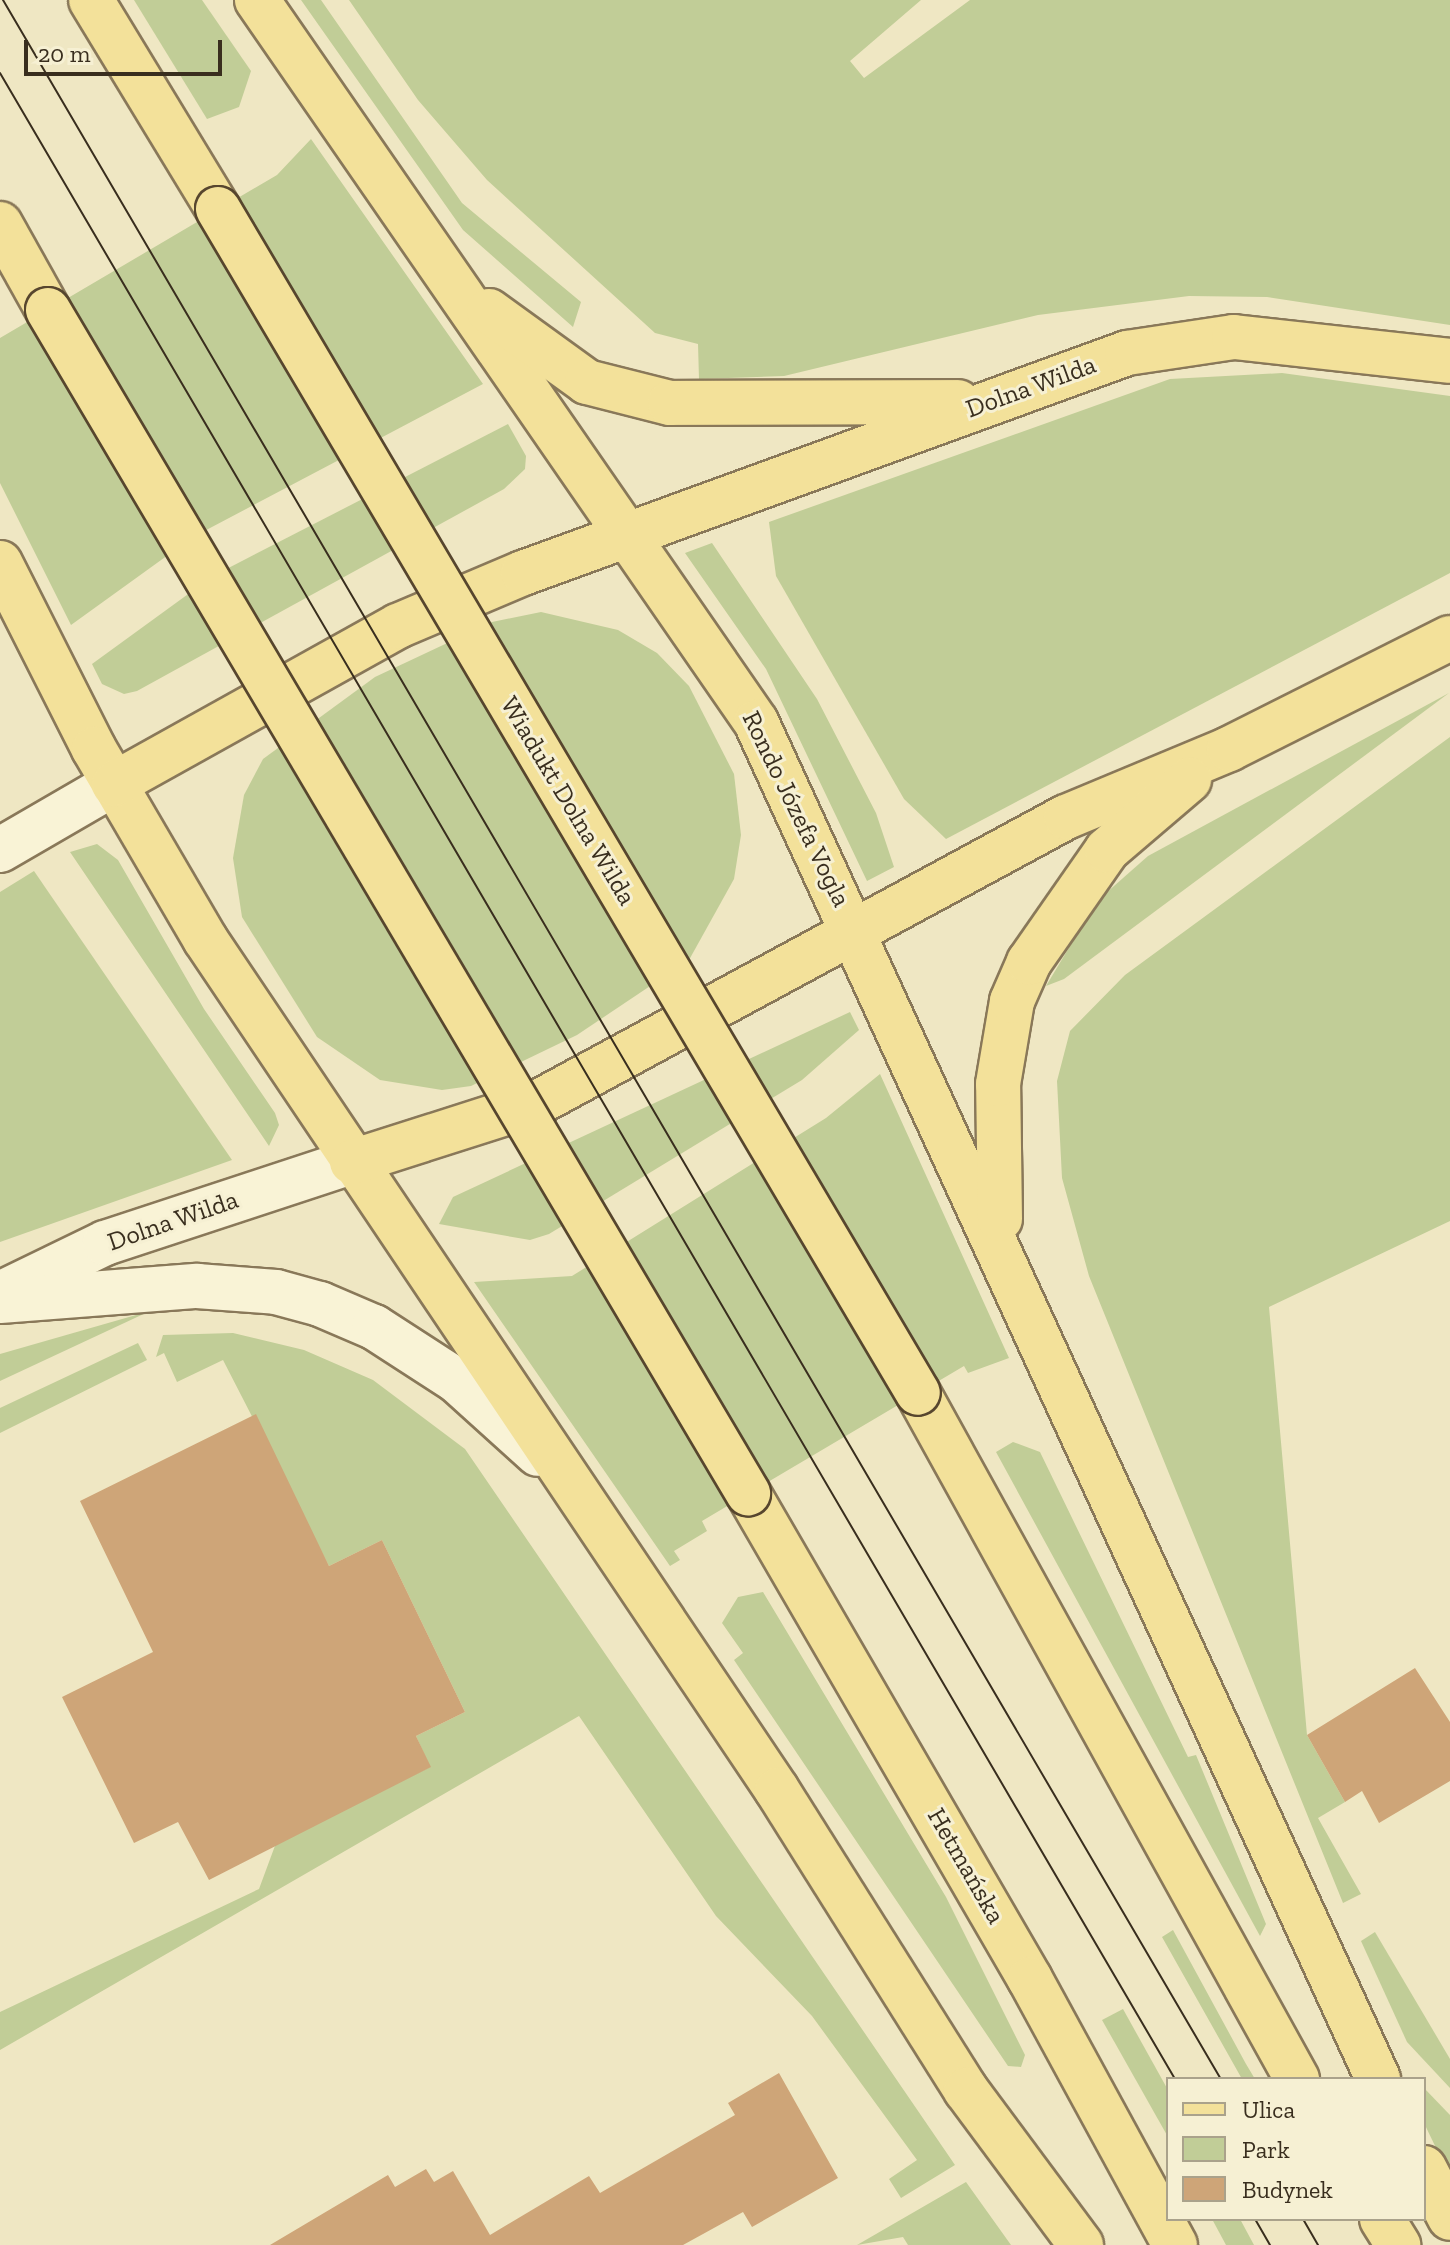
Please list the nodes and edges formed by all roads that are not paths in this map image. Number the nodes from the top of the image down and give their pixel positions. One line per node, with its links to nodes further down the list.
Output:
1 (91, 0): 19 (main road, Wiadukt Dolna Wilda, bridge)
2 (257, 0): 4 (main road)
3 (0, 224): 25 (main road, Hetmańska, bridge)
4 (430, 251): 6 (main road); 7 (main road, Rondo Józefa Vogla)
5 (1450, 361): 6 (main road, Dolna Wilda)
6 (993, 402): 7 (main road, Dolna Wilda)
7 (629, 534): 11 (main road); 13 (main road, Rondo Józefa Vogla)
8 (0, 563): 11 (main road)
9 (1450, 638): 10 (main road)
10 (1229, 749): 13 (main road); 15 (main road)
11 (114, 784): 12 (street); 14 (main road)
12 (0, 850)
13 (854, 931): 14 (main road, Rondo Józefa Vogla); 15 (main road)
14 (352, 1162): 16 (street, Dolna Wilda); 18 (main road)
15 (1003, 1252): 20 (main road)
16 (0, 1294)
17 (0, 1301): 18 (street)
18 (570, 1486): 24 (main road)
19 (1296, 2077)
20 (1377, 2077)
21 (1426, 2172): 22 (main road)
22 (1450, 2218)
23 (1383, 2221): 26 (main road)
24 (1081, 2245)
25 (1175, 2245)
26 (1398, 2245)

